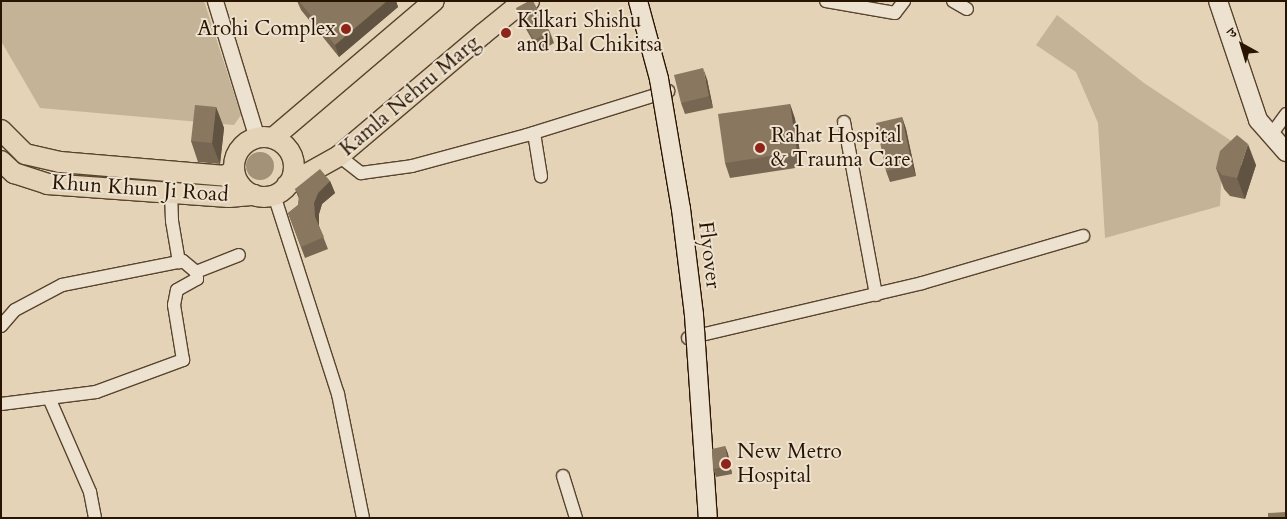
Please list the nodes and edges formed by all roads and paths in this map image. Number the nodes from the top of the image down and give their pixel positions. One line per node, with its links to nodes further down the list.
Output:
1 (215, 1): 18 (street)
2 (434, 1): 18 (main road)
3 (529, 1): 20 (main road, Kamla Nehru Marg)
4 (630, 1): 12 (main road)
5 (638, 1): 41 (main road, Flyover, bridge)
6 (647, 1): 12 (main road)
7 (826, 1): 8 (street)
8 (904, 1)
9 (953, 1): 11 (street)
10 (1218, 1): 17 (main road)
11 (967, 8)
12 (662, 94): 16 (street); 33 (main road)
13 (1286, 114): 17 (street)
14 (844, 122): 31 (street)
15 (1, 130): 22 (main road, Khun Khun Ji Road)
16 (534, 133): 20 (street); 23 (street)
17 (1271, 135): 19 (main road)
18 (265, 138): 22 (main road); 24 (main road)
19 (1286, 152)
20 (339, 156): 24 (main road, Kamla Nehru Marg)
21 (4, 168): 25 (main road, Khun Khun Ji Road)
22 (234, 170): 26 (main road)
23 (541, 176)
24 (281, 190): 26 (main road); 38 (street)
25 (171, 192): 26 (main road, Khun Khun Ji Road); 29 (street)
26 (254, 195)
27 (1082, 236): 31 (street)
28 (239, 255): 30 (street)
29 (179, 262): 30 (street); 32 (street)
30 (196, 272): 34 (street)
31 (876, 295): 33 (street)
32 (1, 326)
33 (695, 336): 40 (main road); 42 (main road)
34 (49, 398): 35 (street); 37 (street)
35 (1, 404)
36 (563, 476): 39 (street)
37 (95, 518)
38 (363, 518)
39 (576, 518)
40 (700, 518)
41 (708, 518)
42 (714, 518)

